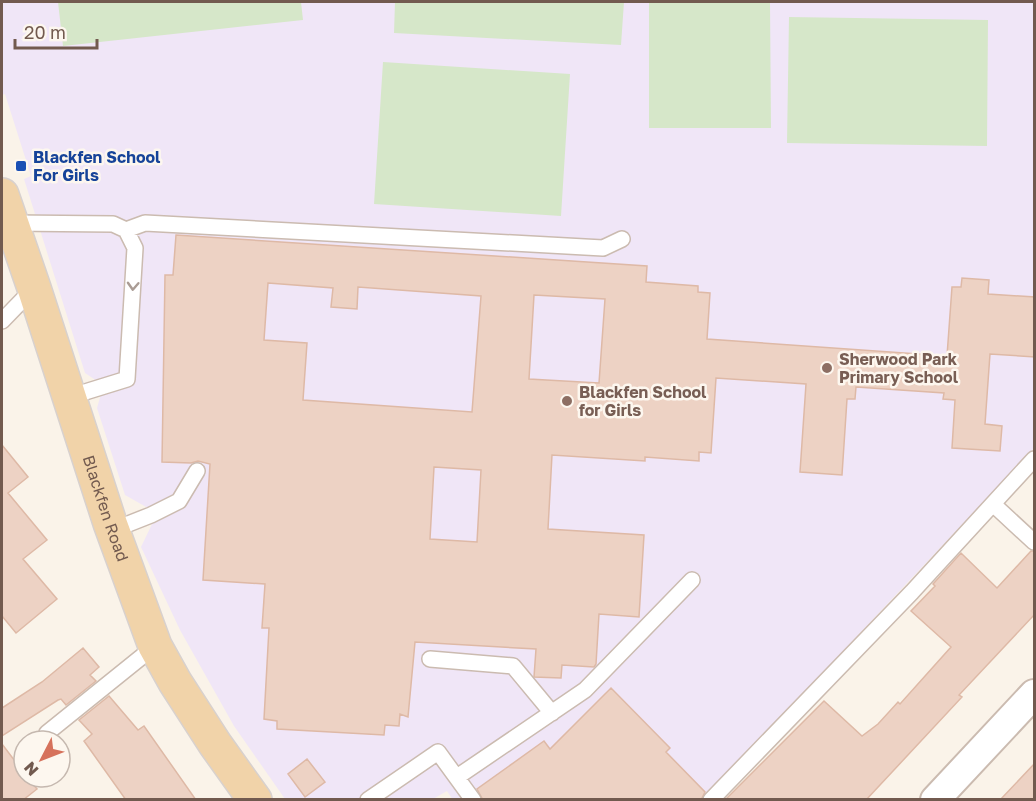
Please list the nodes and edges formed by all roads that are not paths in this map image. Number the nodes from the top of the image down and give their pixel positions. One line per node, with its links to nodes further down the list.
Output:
1 (6, 209): 2 (lane); 4 (main road, Blackfen Road)
2 (126, 230): 3 (lane); 6 (lane, one-way to 6)
3 (622, 239)
4 (34, 288): 5 (lane); 6 (main road, Blackfen Road)
5 (2, 321)
6 (69, 397): 10 (main road, Blackfen Road)
7 (1035, 459): 9 (lane)
8 (197, 471): 10 (lane)
9 (994, 505): 11 (lane); 22 (lane)
10 (112, 530): 13 (main road, Blackfen Road)
11 (1035, 543)
12 (692, 580): 16 (lane)
13 (155, 646): 17 (lane); 19 (main road, Blackfen Road)
14 (430, 659): 16 (lane)
15 (1035, 694): 23 (street)
16 (552, 713): 18 (lane)
17 (52, 729)
18 (457, 777): 20 (lane); 21 (lane)
19 (255, 800)
20 (368, 800)
21 (473, 800)
22 (711, 800)
23 (935, 800)

